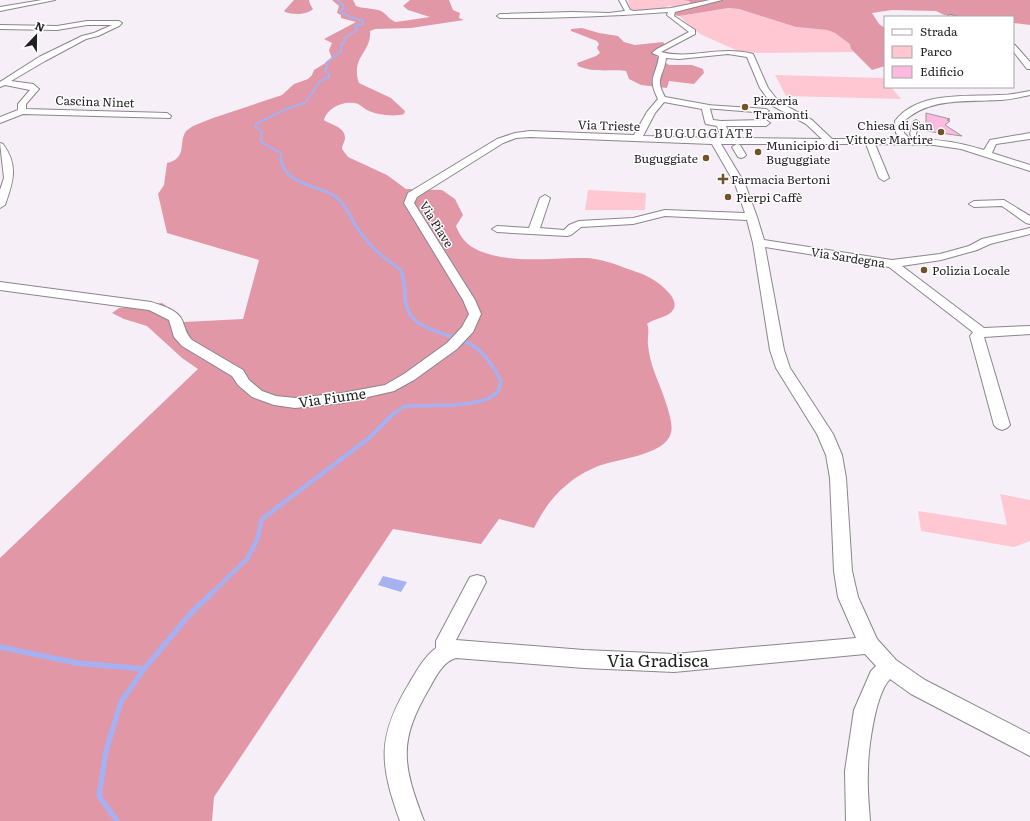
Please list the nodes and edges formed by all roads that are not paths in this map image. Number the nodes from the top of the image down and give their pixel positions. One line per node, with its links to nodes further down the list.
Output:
1 (52, 0): 4 (street)
2 (622, 0): 6 (street)
3 (719, 0): 5 (street)
4 (0, 9)
5 (670, 10): 6 (street); 10 (street)
6 (631, 12): 7 (street)
7 (500, 16)
8 (0, 27): 12 (street)
9 (1014, 47): 11 (street)
10 (663, 56): 14 (street); 18 (street)
11 (1030, 67)
12 (3, 84): 16 (street)
13 (1030, 94): 29 (street)
14 (662, 99): 15 (street); 26 (street)
15 (706, 107): 17 (street); 23 (street)
16 (22, 111): 19 (street, Cascina Ninet); 20 (street)
17 (766, 111): 18 (street)
18 (789, 111): 27 (street)
19 (167, 116)
20 (0, 120)
21 (916, 122): 30 (street)
22 (766, 123): 23 (street)
23 (721, 124): 31 (street)
24 (515, 136): 26 (street, Via Trieste); 48 (street, Via Piave)
25 (1030, 136): 34 (street)
26 (637, 139): 31 (street, Via Trieste)
27 (829, 140): 28 (street, Via Trieste); 31 (street, Via Trieste)
28 (869, 141): 29 (street, Via Trieste); 36 (street)
29 (907, 141): 30 (street, Via Trieste)
30 (917, 142): 34 (street, Via Trieste)
31 (721, 145): 33 (street); 40 (street)
32 (0, 146): 39 (street)
33 (739, 151)
34 (986, 153): 35 (street, Via Trieste)
35 (1030, 168)
36 (884, 178)
37 (545, 198): 43 (street)
38 (974, 204): 41 (street)
39 (0, 205)
40 (752, 217): 43 (street); 45 (street)
41 (1030, 221)
42 (497, 229): 43 (street)
43 (533, 231)
44 (1030, 231): 46 (street, Via Sardegna)
45 (759, 243): 46 (street, Via Sardegna); 53 (street)
46 (892, 264): 50 (street)
47 (0, 286): 48 (street, Via Fiume)
48 (468, 329)
49 (1030, 330): 50 (street)
50 (981, 332): 51 (street)
51 (1002, 425)
52 (477, 582): 54 (street)
53 (870, 645): 54 (street, Via Gradisca); 55 (street)
54 (446, 650): 57 (street)
55 (889, 666): 56 (street); 58 (street)
56 (1030, 745)
57 (412, 821)
58 (858, 821)

